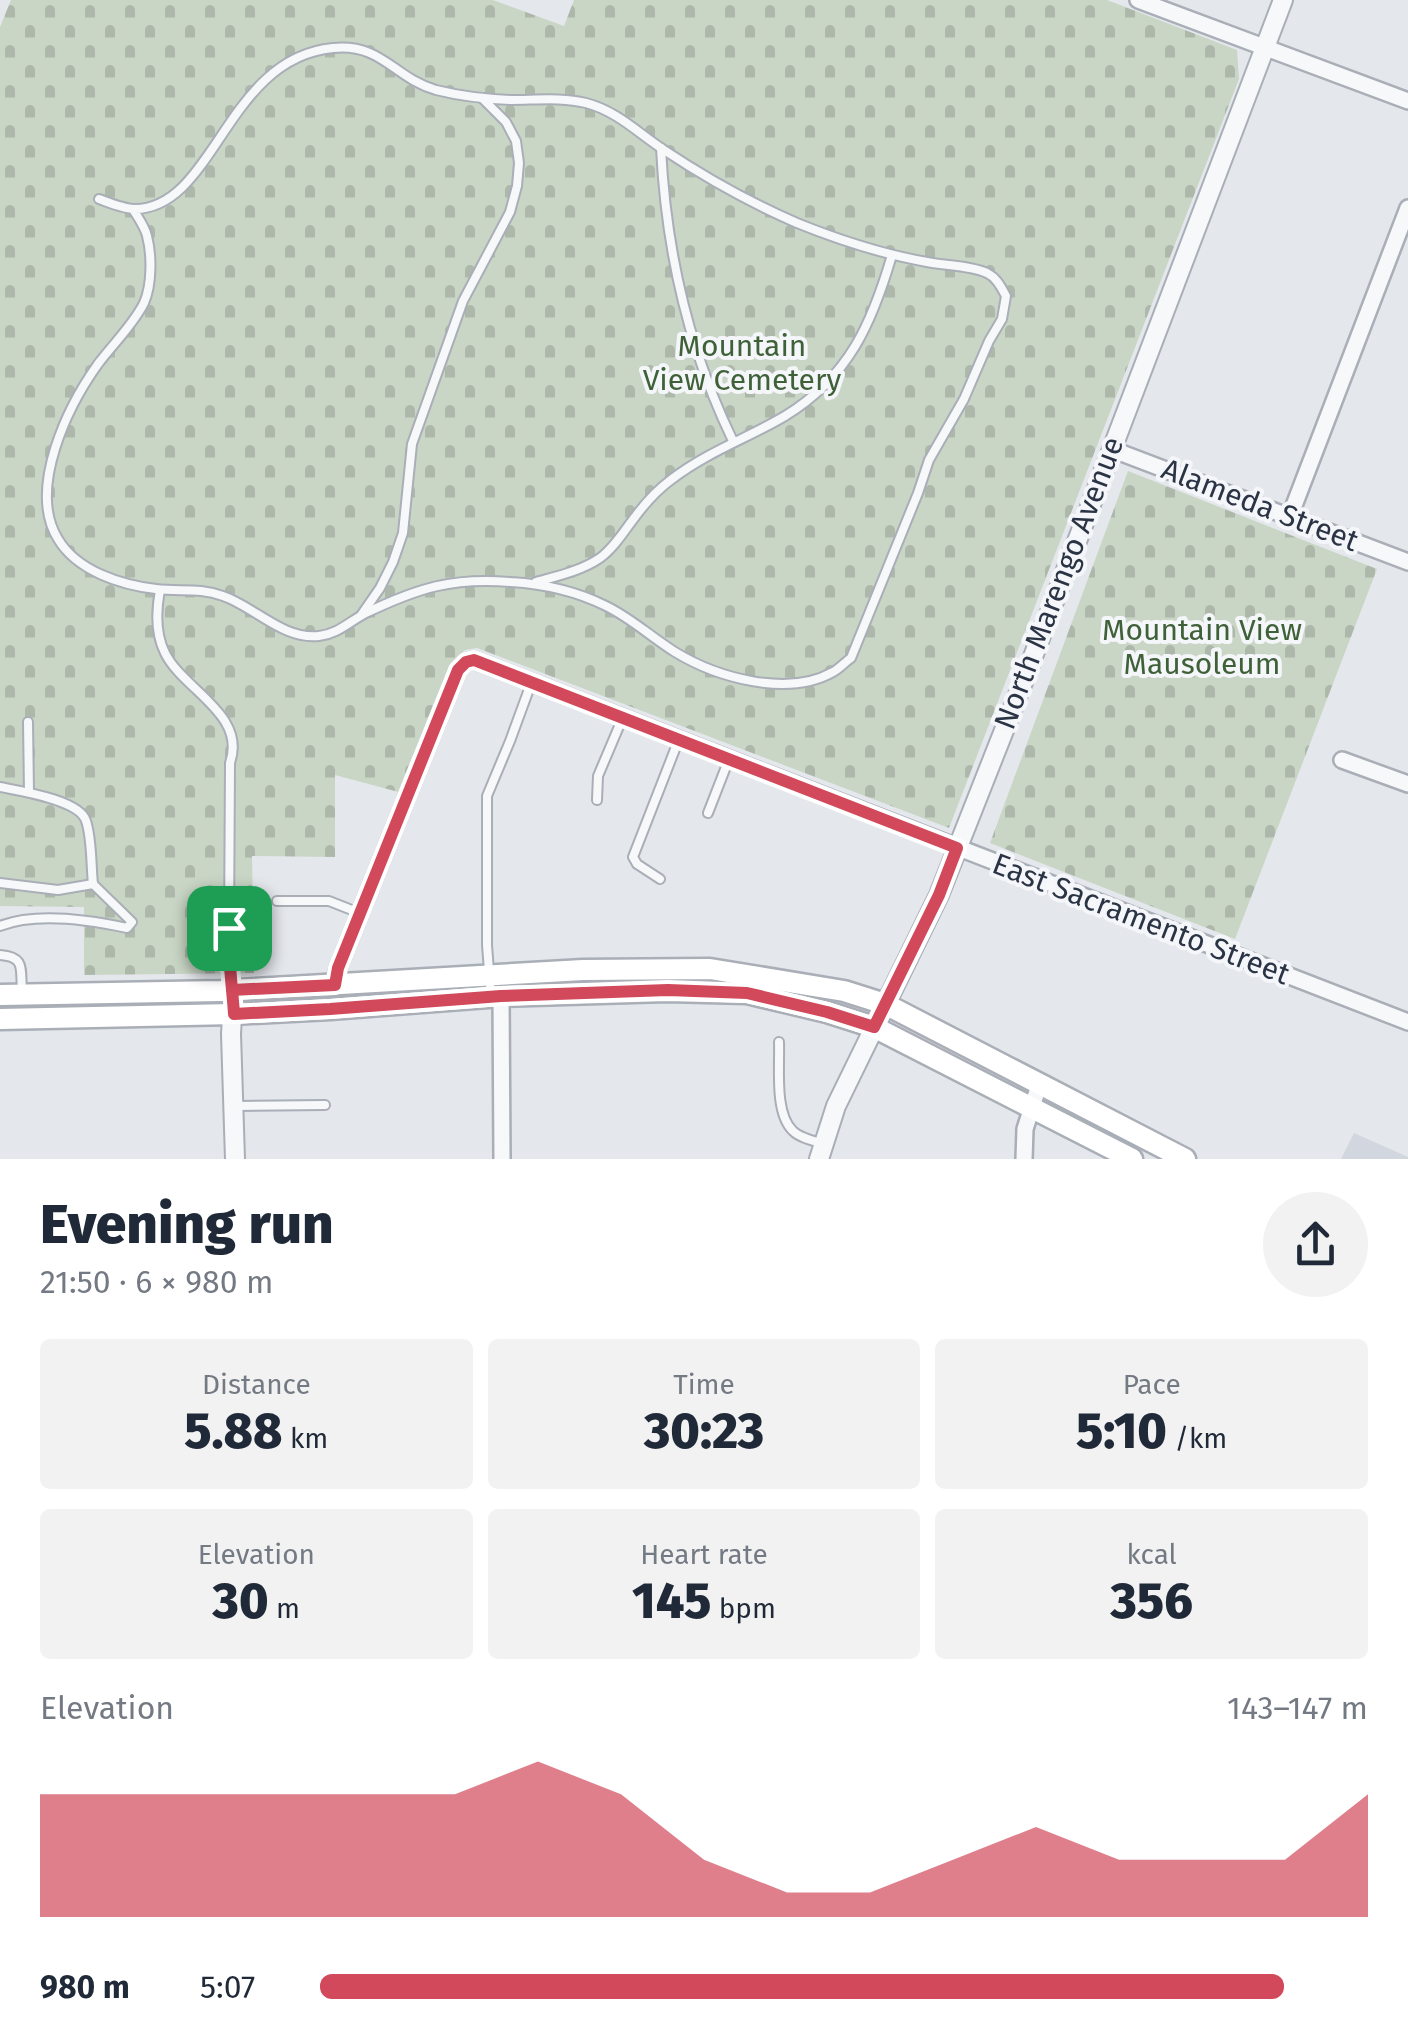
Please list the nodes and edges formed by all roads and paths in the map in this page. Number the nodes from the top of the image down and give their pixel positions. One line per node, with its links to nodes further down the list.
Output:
1 (1138, 0): 3 (street)
2 (1282, 0): 3 (street, North Marengo Avenue)
3 (1264, 48): 5 (street); 12 (street, North Marengo Avenue)
4 (482, 98): 6 (lane); 9 (lane); 17 (lane)
5 (1408, 100)
6 (661, 148): 10 (lane); 11 (lane)
7 (99, 199): 9 (lane)
8 (1408, 208): 13 (street)
9 (133, 209): 16 (lane)
10 (892, 255): 11 (lane); 15 (lane)
11 (733, 441): 15 (lane)
12 (1111, 449): 13 (street, Alameda Street); 29 (street, North Marengo Avenue)
13 (1290, 516): 14 (street, Alameda Street)
14 (1408, 562)
15 (531, 584): 17 (lane)
16 (160, 590): 17 (lane); 36 (lane)
17 (362, 615)
18 (532, 681): 19 (street, East Sacramento Street); 34 (street, East Sacramento Street); 40 (lane)
19 (623, 717): 21 (street, East Sacramento Street); 27 (lane)
20 (28, 722): 26 (lane)
21 (679, 739): 22 (street, East Sacramento Street); 30 (lane)
22 (729, 758): 28 (lane); 29 (street, East Sacramento Street)
23 (1342, 760): 24 (street)
24 (1408, 784)
25 (0, 787): 26 (lane)
26 (28, 792): 32 (lane)
27 (597, 800)
28 (708, 814)
29 (957, 848): 44 (street, North Marengo Avenue); 47 (street, East Sacramento Street)
30 (660, 879)
31 (0, 884): 32 (lane)
32 (92, 884): 35 (lane)
33 (277, 901): 34 (lane)
34 (362, 914): 39 (street)
35 (0, 926)
36 (229, 928): 38 (lane); 38 (lane)
37 (0, 955): 43 (lane)
38 (230, 966): 41 (lane)
39 (335, 985): 40 (main road); 41 (main road)
40 (494, 989): 44 (main road); 45 (main road); 48 (main road); 56 (street)
41 (232, 990): 43 (main road); 45 (street)
42 (0, 995): 43 (main road)
43 (22, 995)
44 (885, 1004): 48 (street, North Marengo Avenue); 50 (main road)
45 (234, 1014): 46 (main road); 52 (street)
46 (0, 1019)
47 (1408, 1022)
48 (874, 1027): 53 (main road); 54 (street, North Marengo Avenue)
49 (780, 1042): 54 (lane)
50 (1040, 1082): 53 (street); 59 (main road)
51 (325, 1105): 52 (lane)
52 (235, 1106): 55 (street)
53 (1032, 1108): 57 (street); 58 (main road)
54 (821, 1152)
55 (235, 1159)
56 (502, 1159)
57 (1024, 1159)
58 (1132, 1159)
59 (1184, 1159)

